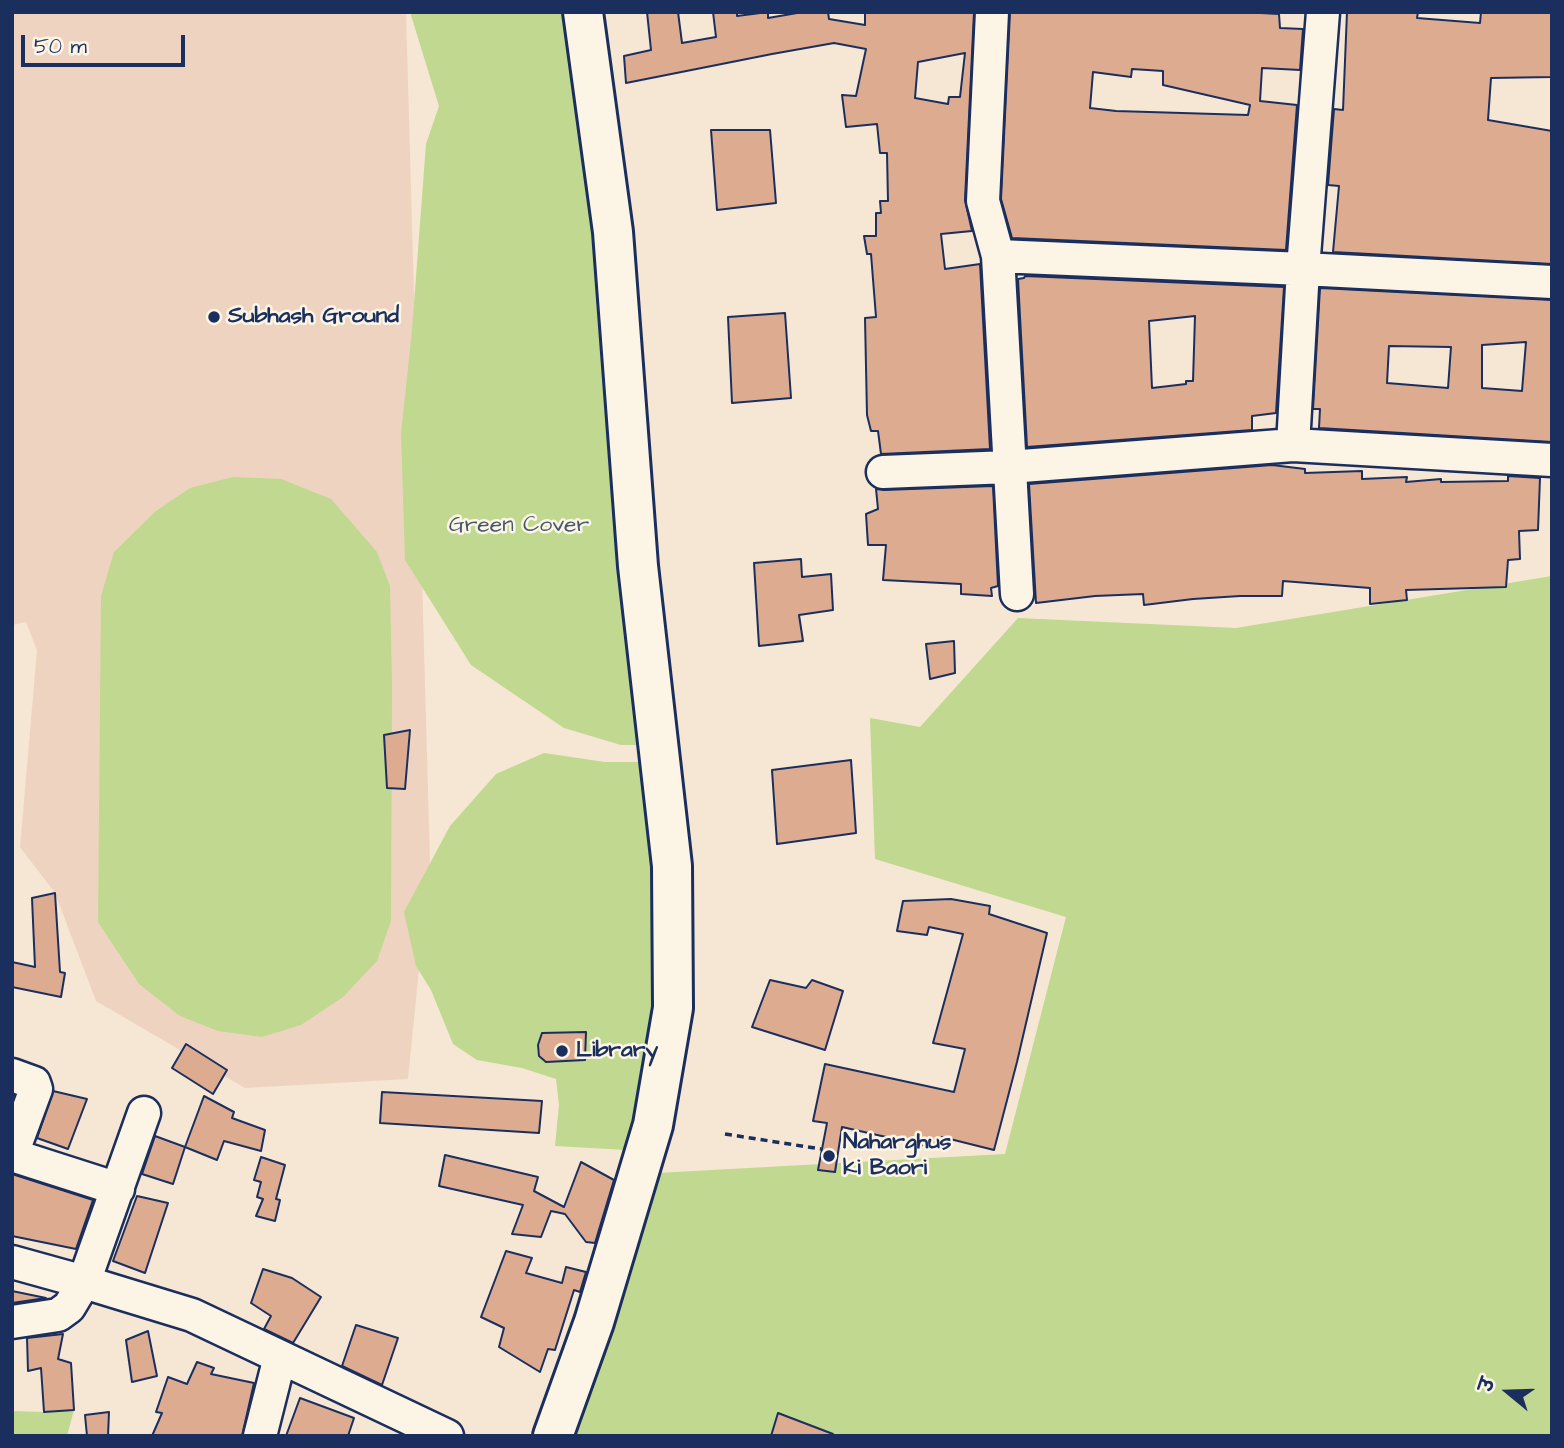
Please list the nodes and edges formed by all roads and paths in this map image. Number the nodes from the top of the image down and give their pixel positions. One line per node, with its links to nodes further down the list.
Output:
1 (583, 12): 24 (main road)
2 (992, 12): 4 (street)
3 (1323, 12): 5 (street)
4 (998, 256): 5 (street); 9 (street)
5 (1303, 268): 6 (street); 7 (street)
6 (1552, 282)
7 (1293, 445): 8 (street); 9 (street)
8 (1552, 460)
9 (1009, 467): 10 (street); 11 (street)
10 (883, 472)
11 (1017, 594)
12 (12, 1076): 16 (street)
13 (144, 1113): 17 (street)
14 (725, 1133): 15 (path)
15 (821, 1149)
16 (12, 1154): 17 (street)
17 (118, 1189): 19 (street)
18 (12, 1262): 19 (street)
19 (84, 1282): 20 (street); 21 (street)
20 (12, 1322)
21 (280, 1357): 22 (street); 23 (street)
22 (260, 1436)
23 (447, 1436)
24 (553, 1436)

